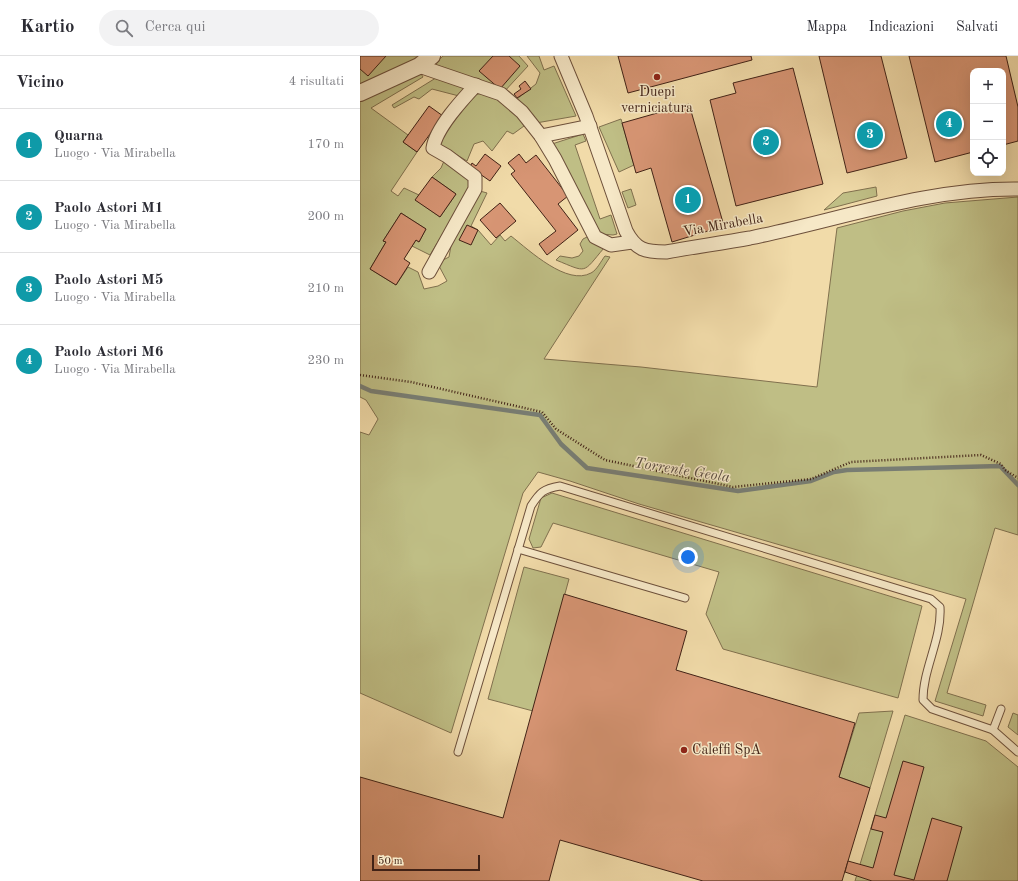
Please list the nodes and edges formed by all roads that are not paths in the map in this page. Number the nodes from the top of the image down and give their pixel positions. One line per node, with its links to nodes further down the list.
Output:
1 (432, 56): 3 (street)
2 (561, 56): 6 (street)
3 (419, 66): 4 (street); 5 (street)
4 (476, 85): 7 (street); 10 (street)
5 (360, 93)
6 (590, 126): 7 (street); 9 (street)
7 (541, 136): 9 (street)
8 (1018, 189): 9 (street, Via Mirabella)
9 (632, 242)
10 (429, 272)
11 (518, 549): 12 (lane); 14 (lane); 15 (lane)
12 (685, 598)
13 (1001, 709): 14 (lane)
14 (993, 730): 16 (lane)
15 (458, 752)
16 (1018, 752)

